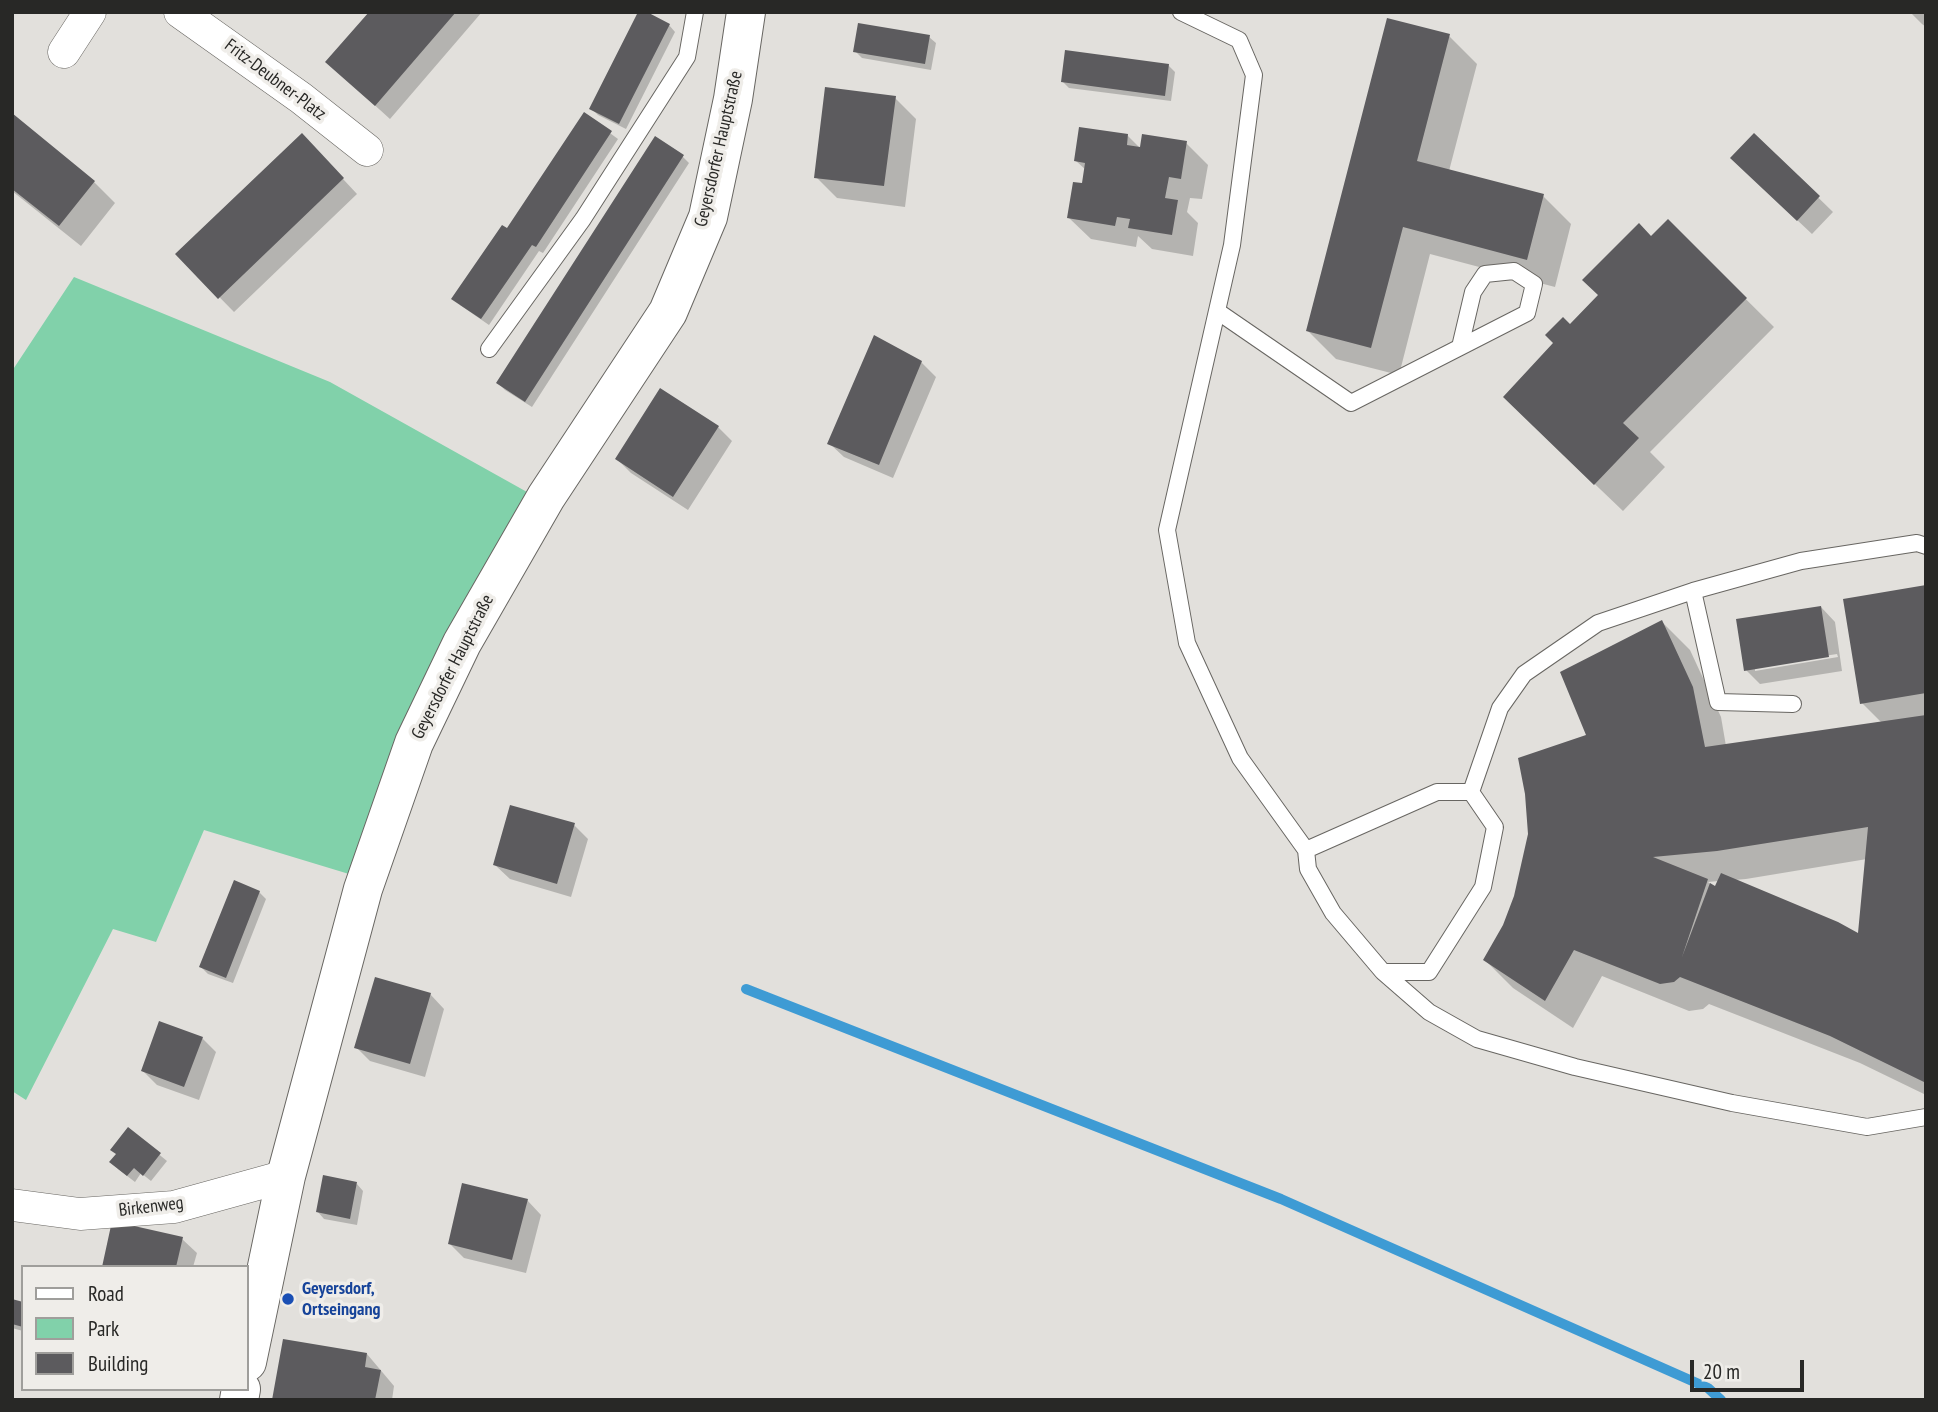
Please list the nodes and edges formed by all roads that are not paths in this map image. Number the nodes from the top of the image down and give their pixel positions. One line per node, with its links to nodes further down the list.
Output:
1 (90, 12): 6 (street)
2 (180, 12): 7 (street, Fritz-Deubner-Platz)
3 (695, 12): 10 (lane)
4 (746, 12): 18 (main road, Geyersdorfer Hauptstraße)
5 (1181, 12): 8 (lane)
6 (64, 52)
7 (367, 150)
8 (1217, 312): 9 (lane); 15 (lane)
9 (1460, 347): 9 (lane)
10 (489, 349)
11 (1926, 546): 12 (lane)
12 (1693, 591): 13 (lane); 14 (lane)
13 (1793, 704)
14 (1471, 792): 15 (lane); 16 (lane)
15 (1306, 850): 16 (lane)
16 (1382, 972): 17 (lane)
17 (1926, 1117)
18 (286, 1176): 19 (street, Birkenweg); 20 (main road, Geyersdorfer Hauptstraße)
19 (12, 1205)
20 (248, 1357)

